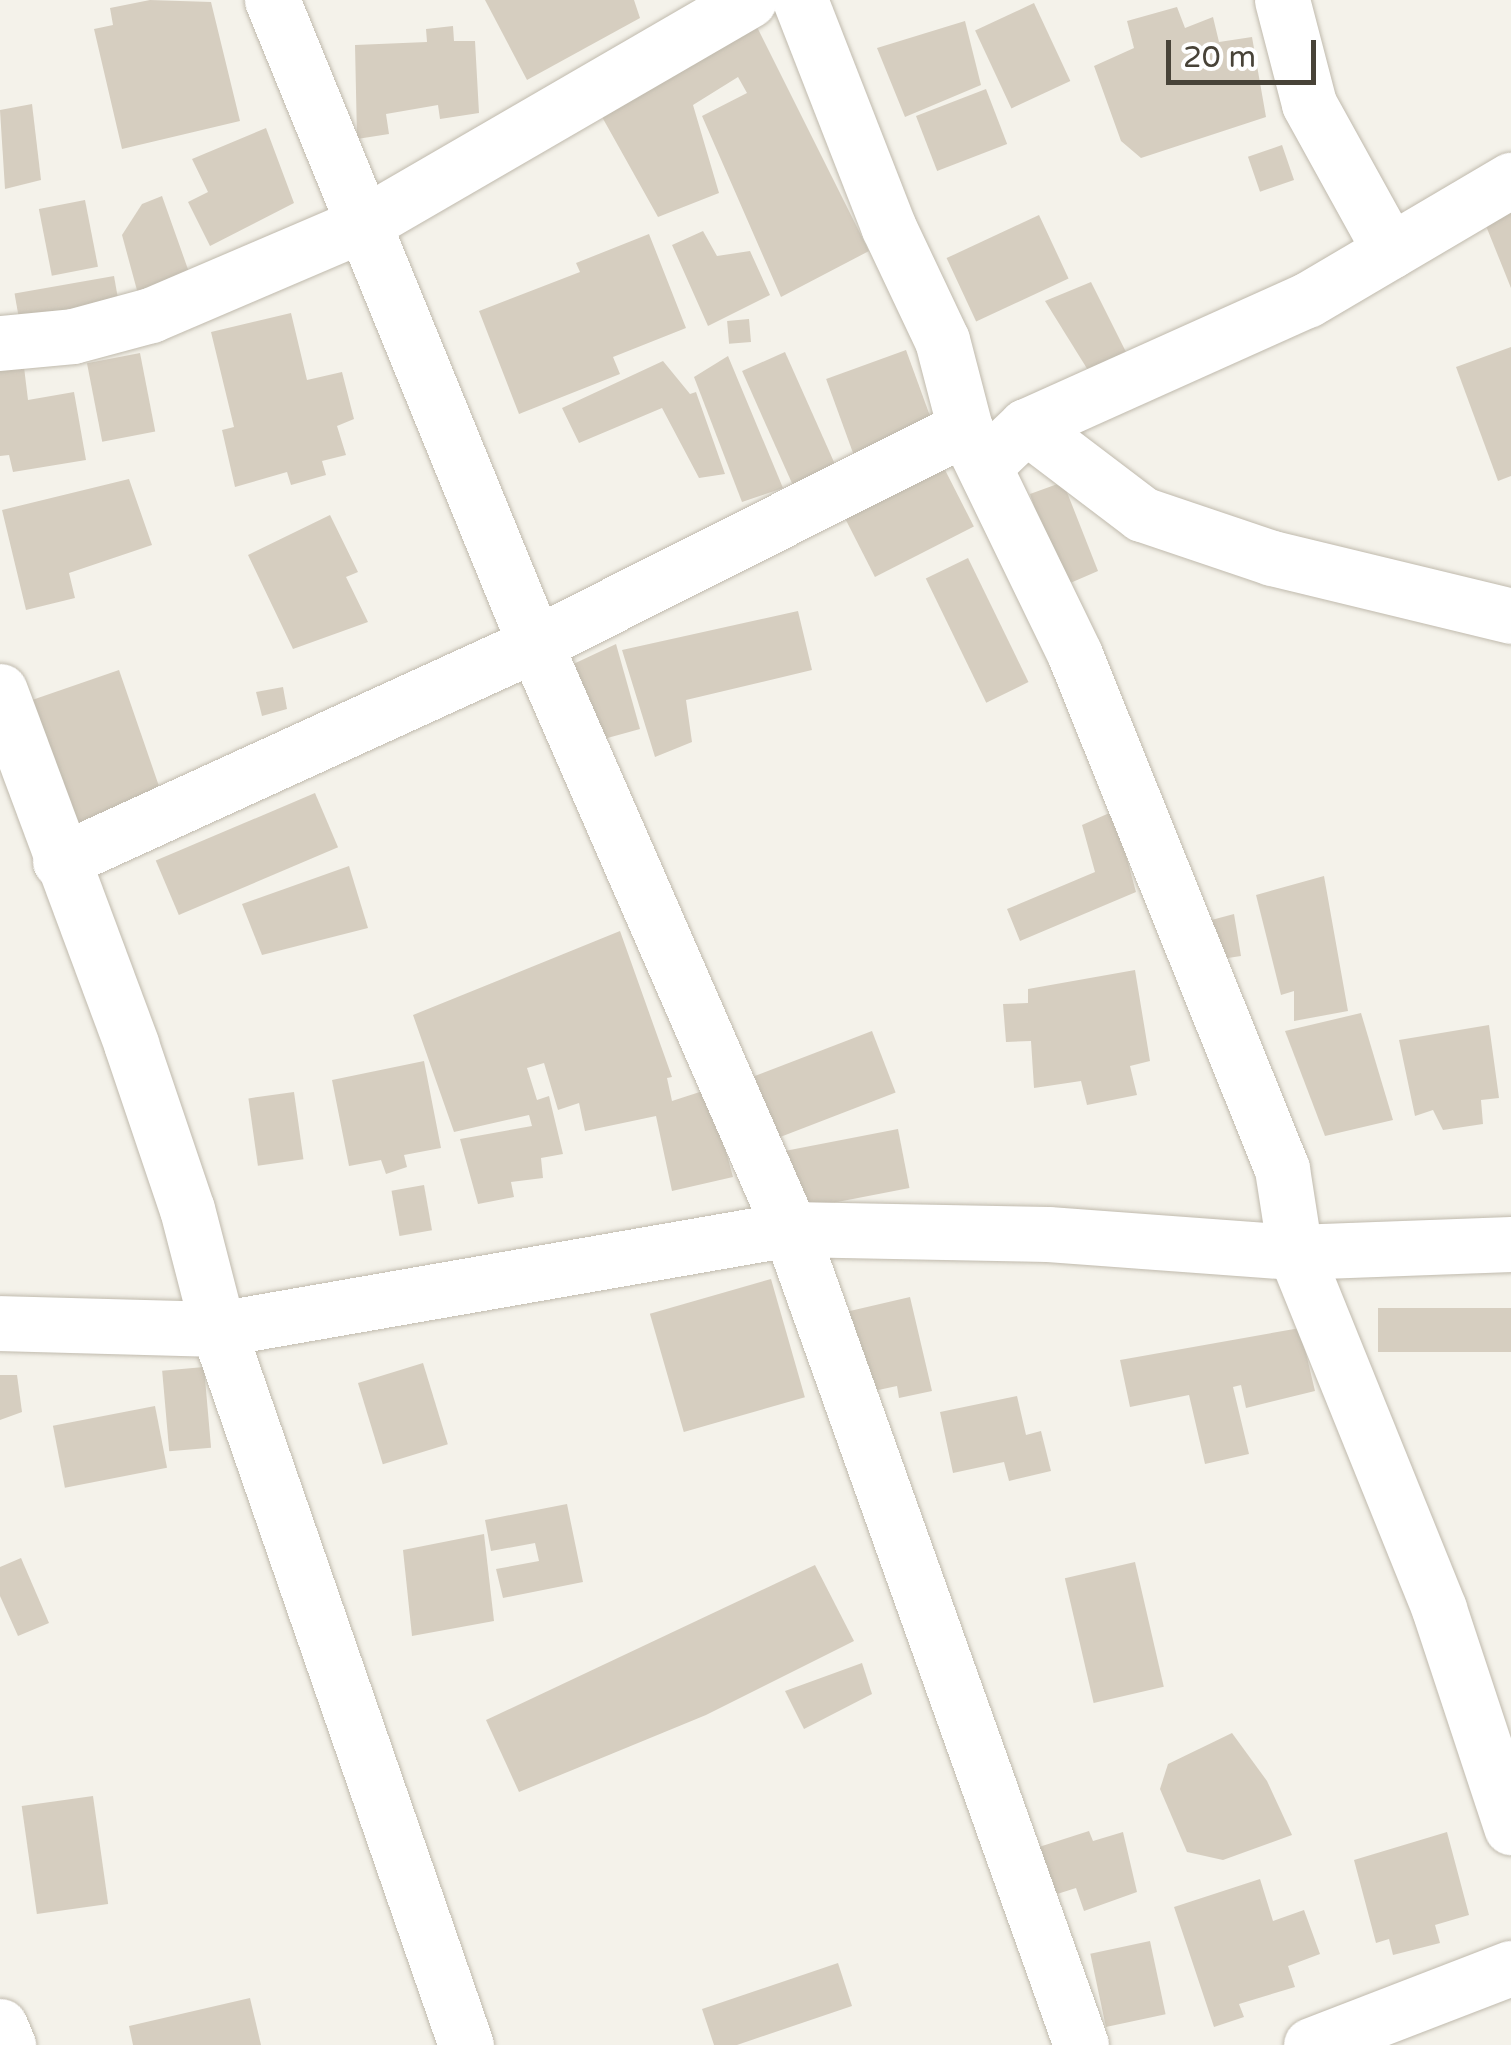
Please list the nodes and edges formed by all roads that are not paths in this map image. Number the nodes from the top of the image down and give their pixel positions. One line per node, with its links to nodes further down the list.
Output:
1 (272, 0): 6 (street)
2 (749, 0): 6 (street)
3 (800, 0): 10 (street)
4 (1282, 0): 7 (street)
5 (1511, 180): 7 (street)
6 (364, 224): 8 (street); 12 (street)
7 (1390, 252): 9 (street)
8 (0, 343)
9 (1026, 426): 10 (street); 11 (street)
10 (975, 447): 12 (street); 17 (street)
11 (1511, 616)
12 (535, 644): 14 (street); 15 (street)
13 (0, 692): 14 (street)
14 (60, 861): 19 (street)
15 (790, 1229): 17 (street); 19 (street); 25 (street)
16 (1511, 1244): 17 (street)
17 (1295, 1252): 20 (street)
18 (0, 1323): 19 (street)
19 (218, 1329): 24 (street)
20 (1511, 1826)
21 (1511, 1968): 26 (street)
22 (0, 2026): 23 (street)
23 (8, 2045)
24 (466, 2045)
25 (1080, 2045)
26 (1310, 2045)

